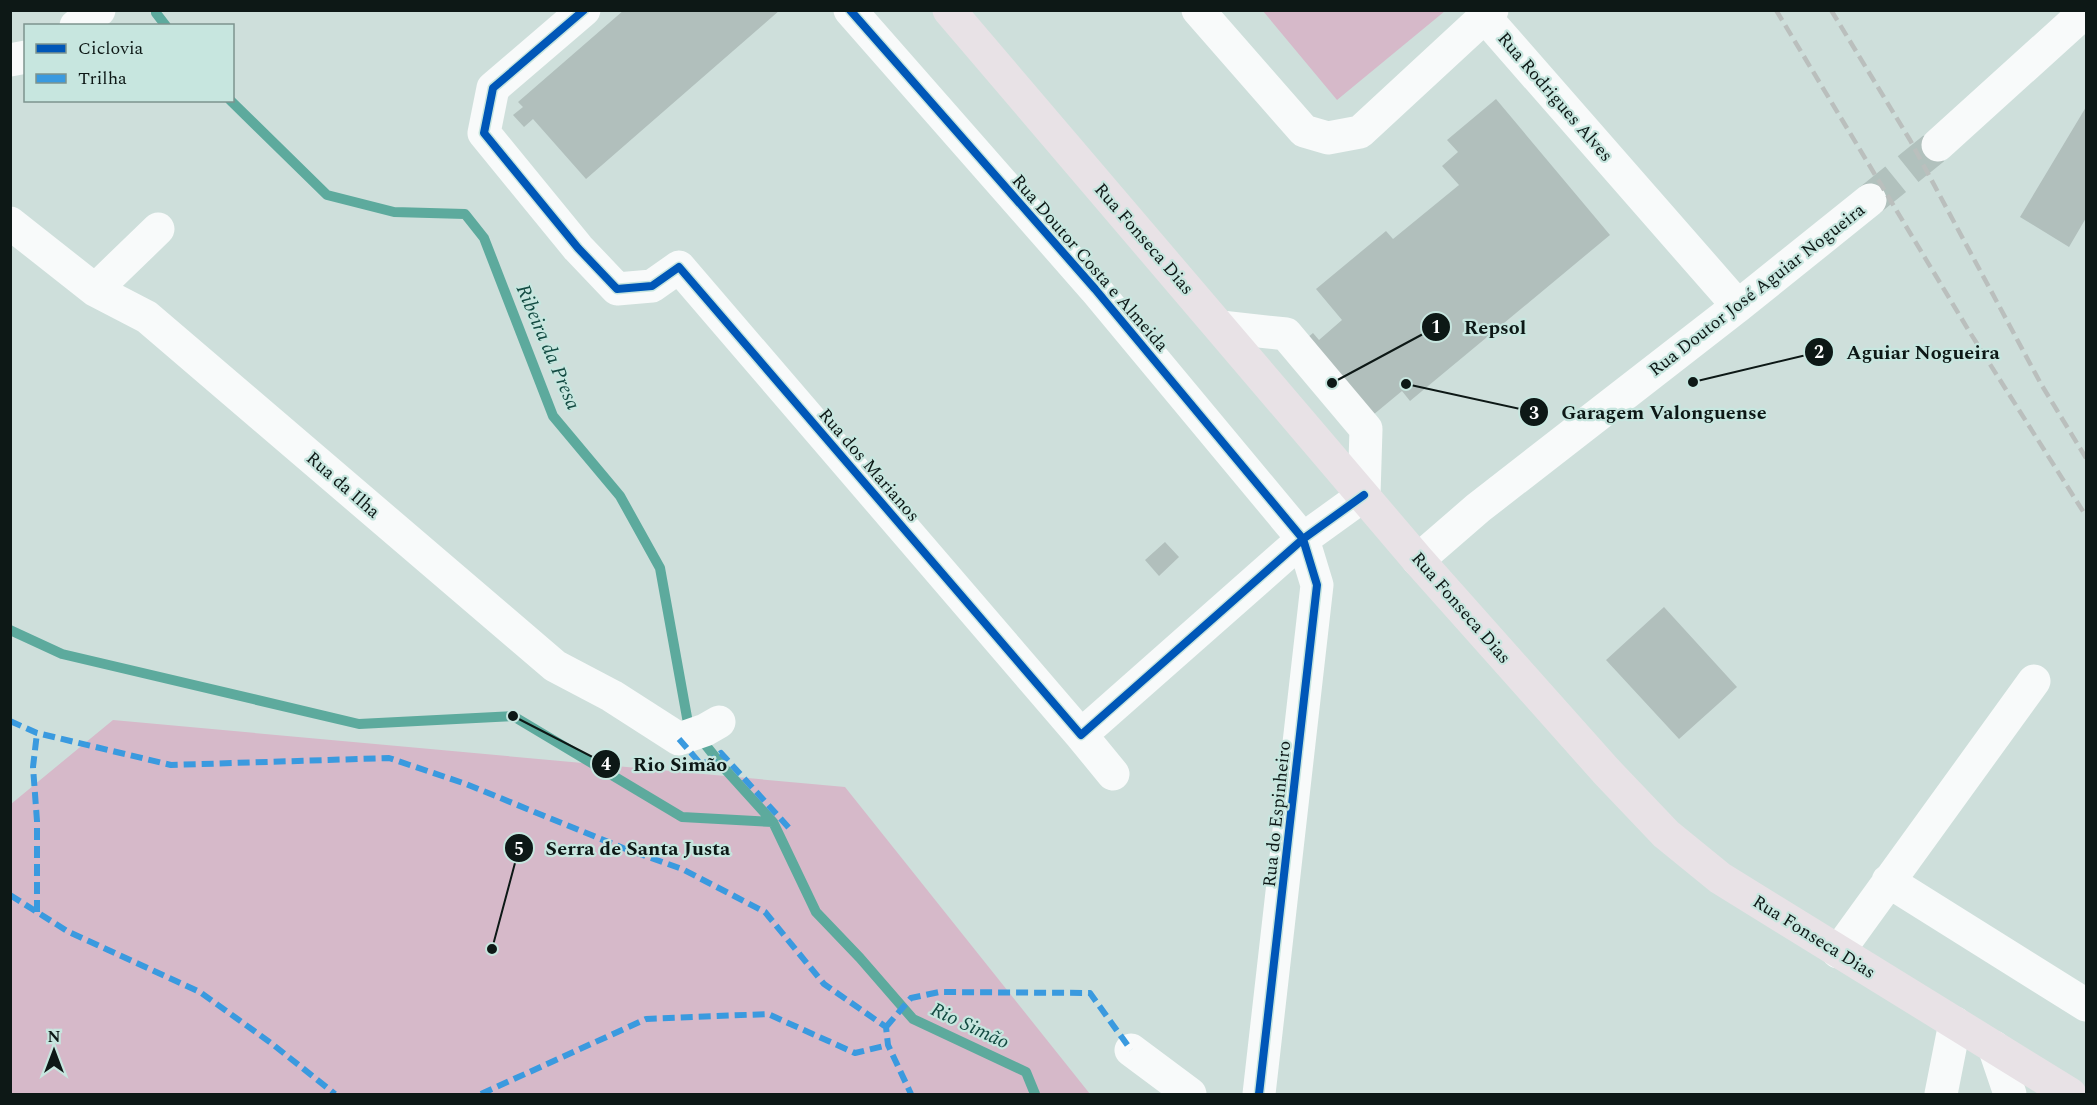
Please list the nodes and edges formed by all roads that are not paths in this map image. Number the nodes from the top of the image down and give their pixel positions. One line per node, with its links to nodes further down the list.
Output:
1 (99, 10): 8 (street)
2 (584, 10): 21 (street, Rua dos Marianos)
3 (850, 10): 17 (street, Rua Doutor Costa e Almeida)
4 (949, 10): 15 (main road, Rua Fonseca Dias)
5 (1198, 10): 7 (street, Rua Rodrigues Alves)
6 (2086, 11): 9 (street)
7 (1488, 14): 14 (street, Rua Rodrigues Alves)
8 (79, 24)
9 (1938, 145)
10 (1870, 200): 14 (street, Rua Doutor José Aguiar Nogueira)
11 (10, 223): 13 (street, Rua da Ilha)
12 (158, 229): 13 (street)
13 (95, 290): 20 (street, Rua da Ilha)
14 (1738, 306): 18 (street, Rua Doutor José Aguiar Nogueira)
15 (1221, 327): 16 (main road, Rua Fonseca Dias); 16 (street)
16 (1364, 495): 17 (street); 18 (main road, Rua Fonseca Dias)
17 (1303, 539): 21 (street); 30 (street, Rua do Espinheiro)
18 (1418, 560): 24 (main road, Rua Fonseca Dias)
19 (2034, 681): 23 (street)
20 (698, 732)
21 (1081, 735): 22 (street, Rua dos Marianos)
22 (1113, 774)
23 (1888, 881): 24 (street); 25 (street)
24 (1838, 952): 26 (main road, Rua Fonseca Dias)
25 (2086, 1005)
26 (1955, 1023): 27 (main road, Rua Fonseca Dias); 31 (street)
27 (1994, 1047): 32 (street); 33 (main road, Rua Fonseca Dias)
28 (1131, 1050): 29 (street)
29 (1190, 1095)
30 (1259, 1095)
31 (1941, 1095)
32 (2010, 1095)
33 (2070, 1095)

